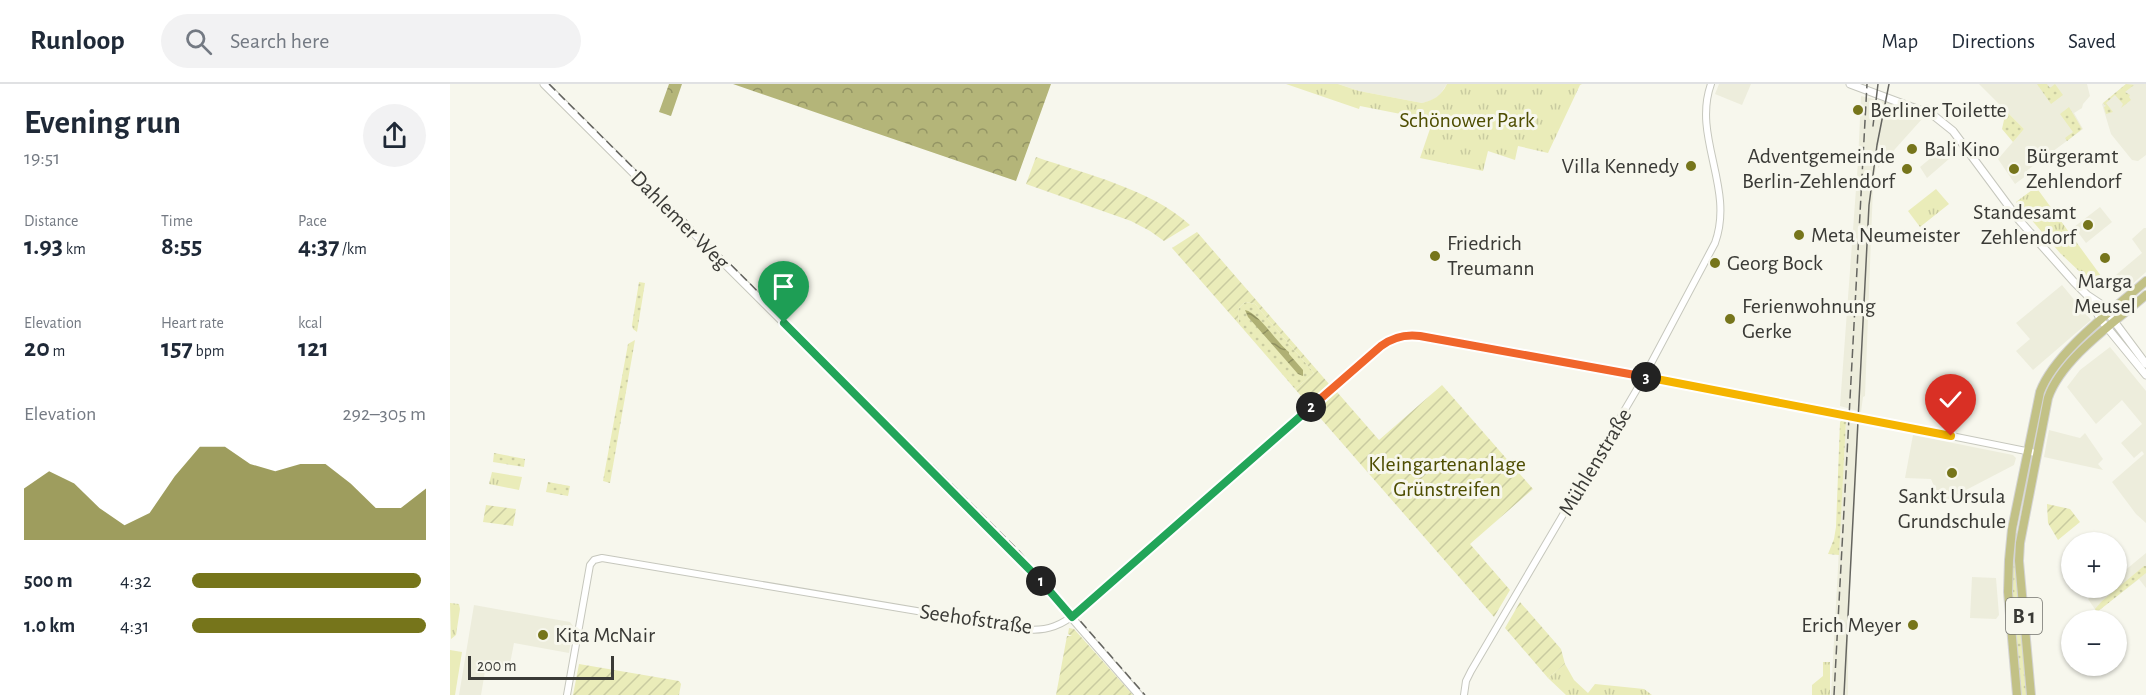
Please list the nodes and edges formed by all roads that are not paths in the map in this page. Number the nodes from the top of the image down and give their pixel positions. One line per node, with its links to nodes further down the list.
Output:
1 (544, 84): 16 (main road, Dahlemer Weg)
2 (1711, 84): 13 (street, Mühlenstraße)
3 (1851, 84): 5 (main road)
4 (2146, 281): 7 (main road, B 1)
5 (2087, 295): 7 (main road); 8 (main road)
6 (2146, 295): 9 (main road, B 1)
7 (2109, 313): 8 (main road, B 1); 9 (main road)
8 (2102, 320): 10 (main road); 14 (main road, B 1)
9 (2116, 321): 10 (main road, B 1); 11 (main road)
10 (2108, 328): 12 (main road); 15 (main road, B 1)
11 (2146, 364)
12 (2146, 375)
13 (1645, 377): 14 (street, Seehofstraße, bridge); 16 (street, Seehofstraße); 19 (street, Mühlenstraße)
14 (2028, 452): 15 (street, Seehofstraße); 20 (main road, B 1)
15 (2036, 453): 21 (main road, B 1)
16 (1072, 617): 17 (street, Seehofstraße); 18 (main road, Dahlemer Weg)
17 (567, 695)
18 (1139, 695)
19 (1464, 695)
20 (2017, 695)
21 (2031, 695)

